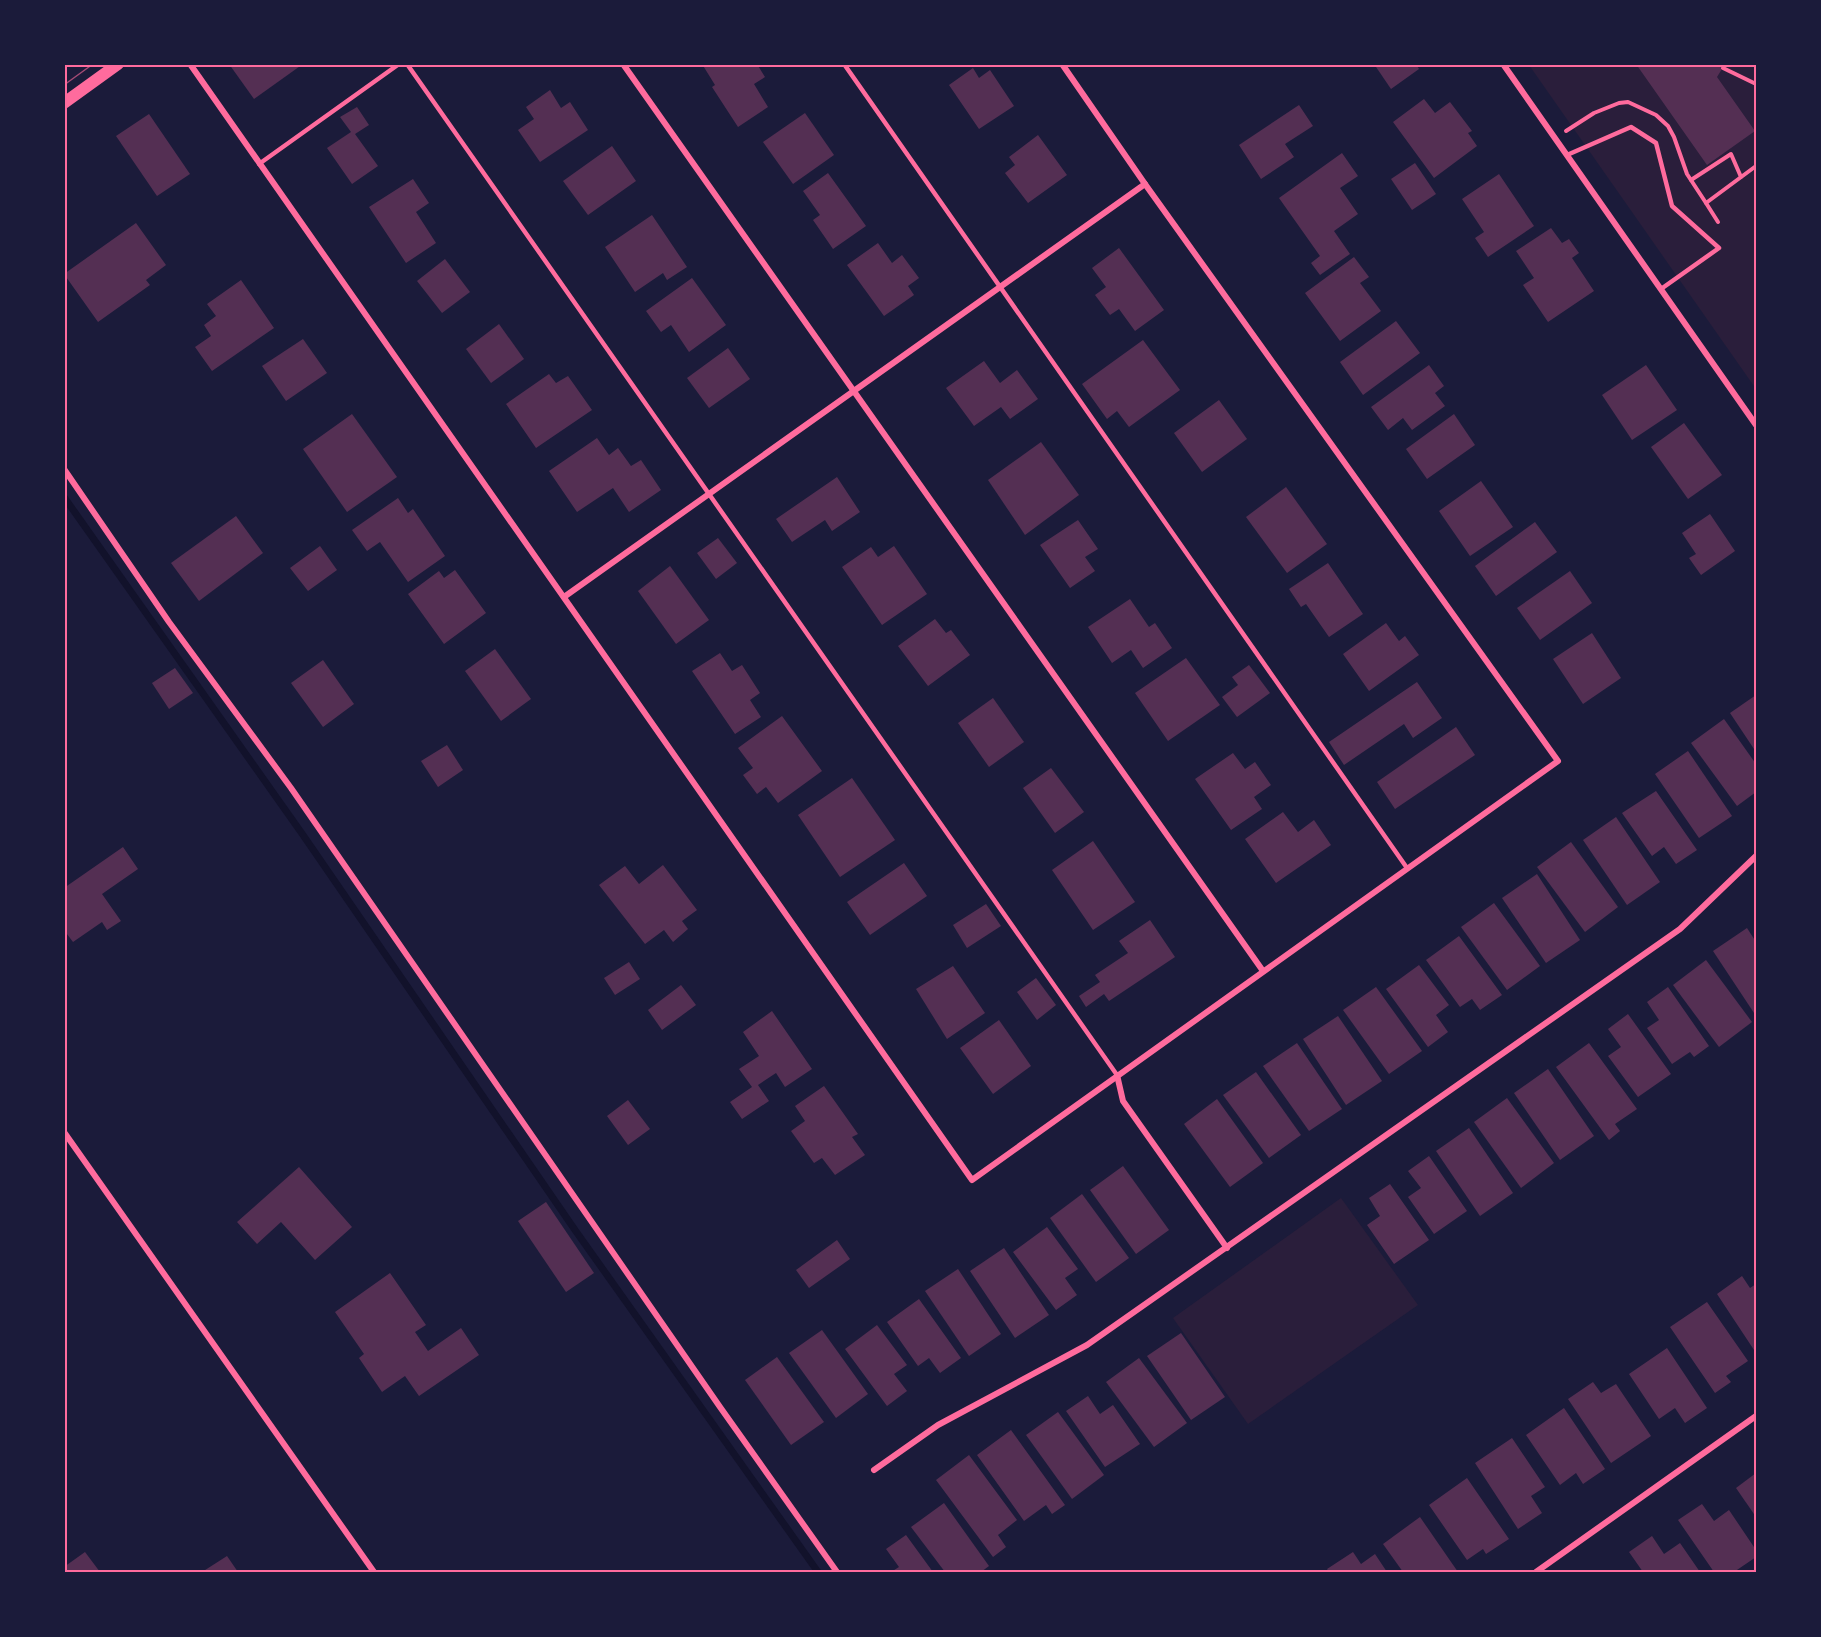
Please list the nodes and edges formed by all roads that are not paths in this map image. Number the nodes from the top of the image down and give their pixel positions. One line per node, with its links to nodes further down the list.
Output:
1 (118, 64): 9 (main road)
2 (190, 64): 11 (street)
3 (399, 64): 11 (lane)
4 (407, 64): 18 (lane)
5 (623, 64): 15 (street)
6 (843, 64): 13 (lane)
7 (1062, 64): 12 (street)
8 (1503, 64): 10 (street)
9 (64, 103)
10 (1567, 155): 14 (street); 14 (lane)
11 (259, 164): 19 (street)
12 (1145, 184): 13 (street); 21 (street)
13 (999, 288): 15 (street); 21 (lane)
14 (1661, 289): 16 (street)
15 (853, 390): 18 (street); 22 (street)
16 (1756, 425)
17 (64, 469): 29 (street)
18 (709, 493): 19 (street); 23 (lane)
19 (564, 597): 23 (street)
20 (1756, 856): 25 (street)
21 (1407, 868): 22 (street)
22 (1263, 971): 23 (street)
23 (1117, 1075): 25 (street)
24 (64, 1132): 28 (street)
25 (1227, 1248): 27 (street)
26 (1756, 1416): 30 (street)
27 (874, 1470)
28 (375, 1572)
29 (837, 1572)
30 (1536, 1572)

